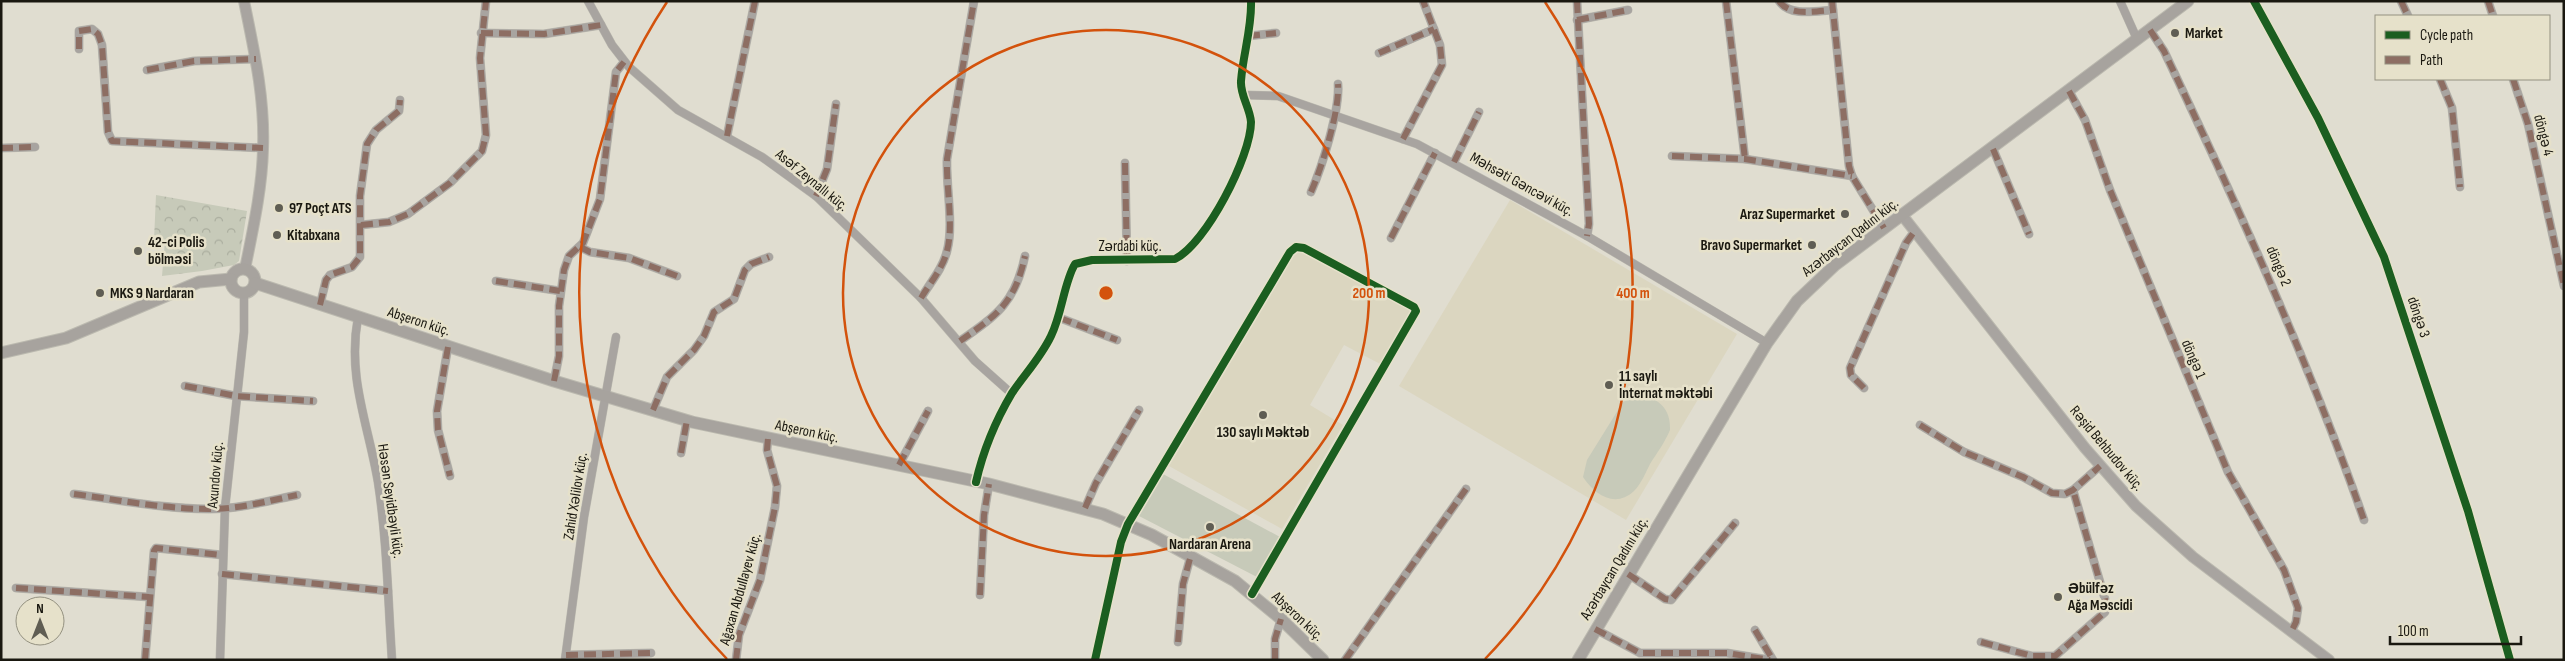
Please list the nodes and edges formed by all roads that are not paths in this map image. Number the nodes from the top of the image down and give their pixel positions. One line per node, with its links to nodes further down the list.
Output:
1 (244, 1): 31 (street)
2 (486, 1): 25 (street)
3 (588, 1): 22 (street, Asəf Zeynallı küç.)
4 (755, 1): 43 (street)
5 (974, 1): 77 (street)
6 (1251, 1): 27 (street, Zərdabi küç.)
7 (1423, 1): 23 (street)
8 (1577, 1): 21 (street)
9 (1726, 1): 51 (street)
10 (1779, 1): 18 (street)
11 (1832, 1): 18 (street)
12 (2120, 1): 28 (street)
13 (2188, 1): 24 (main road, Azərbaycan Qadını küç.)
14 (2254, 1): 144 (street, döngə 3)
15 (2400, 1): 19 (street)
16 (2488, 1): 20 (street)
17 (1628, 10): 21 (street)
18 (1833, 10): 54 (street)
19 (2407, 15)
20 (2493, 15)
21 (1577, 20): 63 (street)
22 (601, 25): 25 (street); 32 (street, Asəf Zeynallı küç.)
23 (1434, 29): 30 (street); 44 (street)
24 (2150, 30): 28 (main road, Azərbaycan Qadını küç.); 112 (street, döngə 2)
25 (481, 33): 59 (street)
26 (1276, 33): 27 (street)
27 (1248, 36): 38 (street, Zərdabi küç.)
28 (2137, 39): 37 (main road, Azərbaycan Qadını küç.)
29 (79, 49): 47 (street)
30 (1379, 53)
31 (256, 59): 33 (street); 47 (street)
32 (624, 62): 43 (street, Asəf Zeynallı küç.); 65 (street)
33 (147, 70)
34 (2440, 80): 55 (street)
35 (2513, 80): 74 (street, döngə 4)
36 (1338, 84): 42 (street)
37 (2069, 91): 48 (main road, Azərbaycan Qadını küç.); 127 (street, döngə 1)
38 (1244, 95): 42 (street, Məhsəti Gəncəvi küç.); 68 (street, Zərdabi küç.)
39 (400, 100): 59 (street)
40 (836, 104): 57 (street)
41 (1479, 112): 52 (street)
42 (1334, 114): 44 (street, Məhsəti Gəncəvi küç.); 56 (street)
43 (727, 136): 57 (street, Asəf Zeynallı küç.)
44 (1403, 138): 49 (street, Məhsəti Gəncəvi küç.)
45 (35, 147): 46 (street)
46 (1, 148)
47 (263, 148): 69 (street)
48 (1993, 149): 58 (main road, Azərbaycan Qadını küç.); 62 (street)
49 (1435, 153): 52 (street, Məhsəti Gəncəvi küç.); 64 (street)
50 (1672, 156): 51 (street)
51 (1744, 159): 54 (street)
52 (1454, 162): 63 (street, Məhsəti Gəncəvi küç.)
53 (1125, 163): 68 (street)
54 (1852, 176): 60 (street)
55 (2460, 187)
56 (1311, 192)
57 (816, 196): 77 (street, Asəf Zeynallı küç.)
58 (1902, 215): 60 (main road, Azərbaycan Qadını küç.); 61 (street, Rəşid Behbudov küç.)
59 (361, 225): 78 (street)
60 (1884, 228): 84 (main road, Azərbaycan Qadını küç.)
61 (1914, 232): 89 (street); 102 (street, Rəşid Behbudov küç.)
62 (2029, 234)
63 (1587, 236): 84 (street, Məhsəti Gəncəvi küç.)
64 (1391, 238)
65 (580, 247): 70 (street); 75 (street)
66 (1026, 256): 83 (street)
67 (769, 257): 94 (street)
68 (1127, 261): 80 (street, Zərdabi küç.)
69 (245, 269): 71 (main road); 73 (main road)
70 (676, 276)
71 (231, 279): 76 (main road); 86 (main road)
72 (496, 281): 75 (street)
73 (255, 283): 76 (main road); 78 (main road, Abşeron küç.)
74 (2564, 286)
75 (560, 291): 87 (street)
76 (244, 293): 91 (street, Axundov küç.)
77 (921, 298): 83 (street, Asəf Zeynallı küç.)
78 (320, 305): 79 (main road, Abşeron küç.)
79 (358, 317): 85 (main road, Abşeron küç.); 120 (street, Həsən Seyidbəyli küç.)
80 (1060, 318): 82 (street); 90 (street, Zərdabi küç.)
81 (616, 336): 92 (street, Zahid Xəlilov küç.)
82 (1117, 340)
83 (960, 341): 90 (street, Asəf Zeynallı küç.)
84 (1767, 343): 118 (main road, Azərbaycan Qadını küç.)
85 (448, 347): 87 (main road, Abşeron küç.); 103 (street)
86 (1, 353)
87 (554, 381): 92 (main road, Abşeron küç.)
88 (185, 386): 91 (street)
89 (1864, 388)
90 (1012, 394): 104 (street, Zərdabi küç.)
91 (236, 396): 93 (street); 110 (street, Axundov küç.)
92 (607, 396): 94 (main road, Abşeron küç.); 131 (street, Zahid Xəlilov küç.)
93 (313, 401)
94 (652, 410): 97 (main road, Abşeron küç.)
95 (1139, 410): 111 (street)
96 (928, 412): 101 (street)
97 (686, 420): 99 (main road, Abşeron küç.); 100 (street)
98 (1920, 425): 107 (street)
99 (768, 438): 101 (main road, Abşeron küç.); 136 (street, Ağaxan Abdullayev küç.)
100 (680, 453)
101 (899, 465): 104 (main road, Abşeron küç.)
102 (2100, 466): 107 (street); 127 (street, Rəşid Behbudov küç.)
103 (450, 476)
104 (976, 482): 105 (main road, Abşeron küç.)
105 (989, 484): 111 (main road, Abşeron küç.); 122 (street)
106 (1466, 489): 140 (street)
107 (2073, 490): 132 (street)
108 (74, 494): 110 (street)
109 (297, 495): 110 (street)
110 (225, 508): 115 (street, Axundov küç.)
111 (1085, 508): 114 (main road, Abşeron küç.)
112 (2364, 520)
113 (1735, 523): 118 (street)
114 (1128, 524): 116 (main road, Abşeron küç.); 121 (street); 137 (street)
115 (222, 555): 117 (street, Axundov küç.); 123 (street)
116 (1191, 555): 121 (main road, Abşeron küç.); 128 (street)
117 (222, 574): 120 (street); 134 (street, Axundov küç.)
118 (1628, 574): 125 (main road, Azərbaycan Qadını küç.)
119 (16, 588): 123 (street)
120 (388, 591): 135 (street, Həsən Seyidbəyli küç.)
121 (1252, 594): 124 (main road, Abşeron küç.)
122 (980, 595)
123 (148, 597): 133 (street)
124 (1281, 619): 138 (street); 139 (main road, Abşeron küç.)
125 (1595, 629): 141 (main road, Azərbaycan Qadını küç.); 142 (street)
126 (1756, 630): 142 (street)
127 (2291, 632): 143 (street, Rəşid Behbudov küç.)
128 (1178, 642)
129 (1981, 642): 132 (street)
130 (651, 653): 131 (street)
131 (565, 657)
132 (2056, 658)
133 (145, 660)
134 (220, 660)
135 (392, 660)
136 (736, 660)
137 (1095, 660)
138 (1275, 660)
139 (1323, 660)
140 (1345, 660)
141 (1578, 660)
142 (1771, 660)
143 (2329, 660)
144 (2510, 660)

